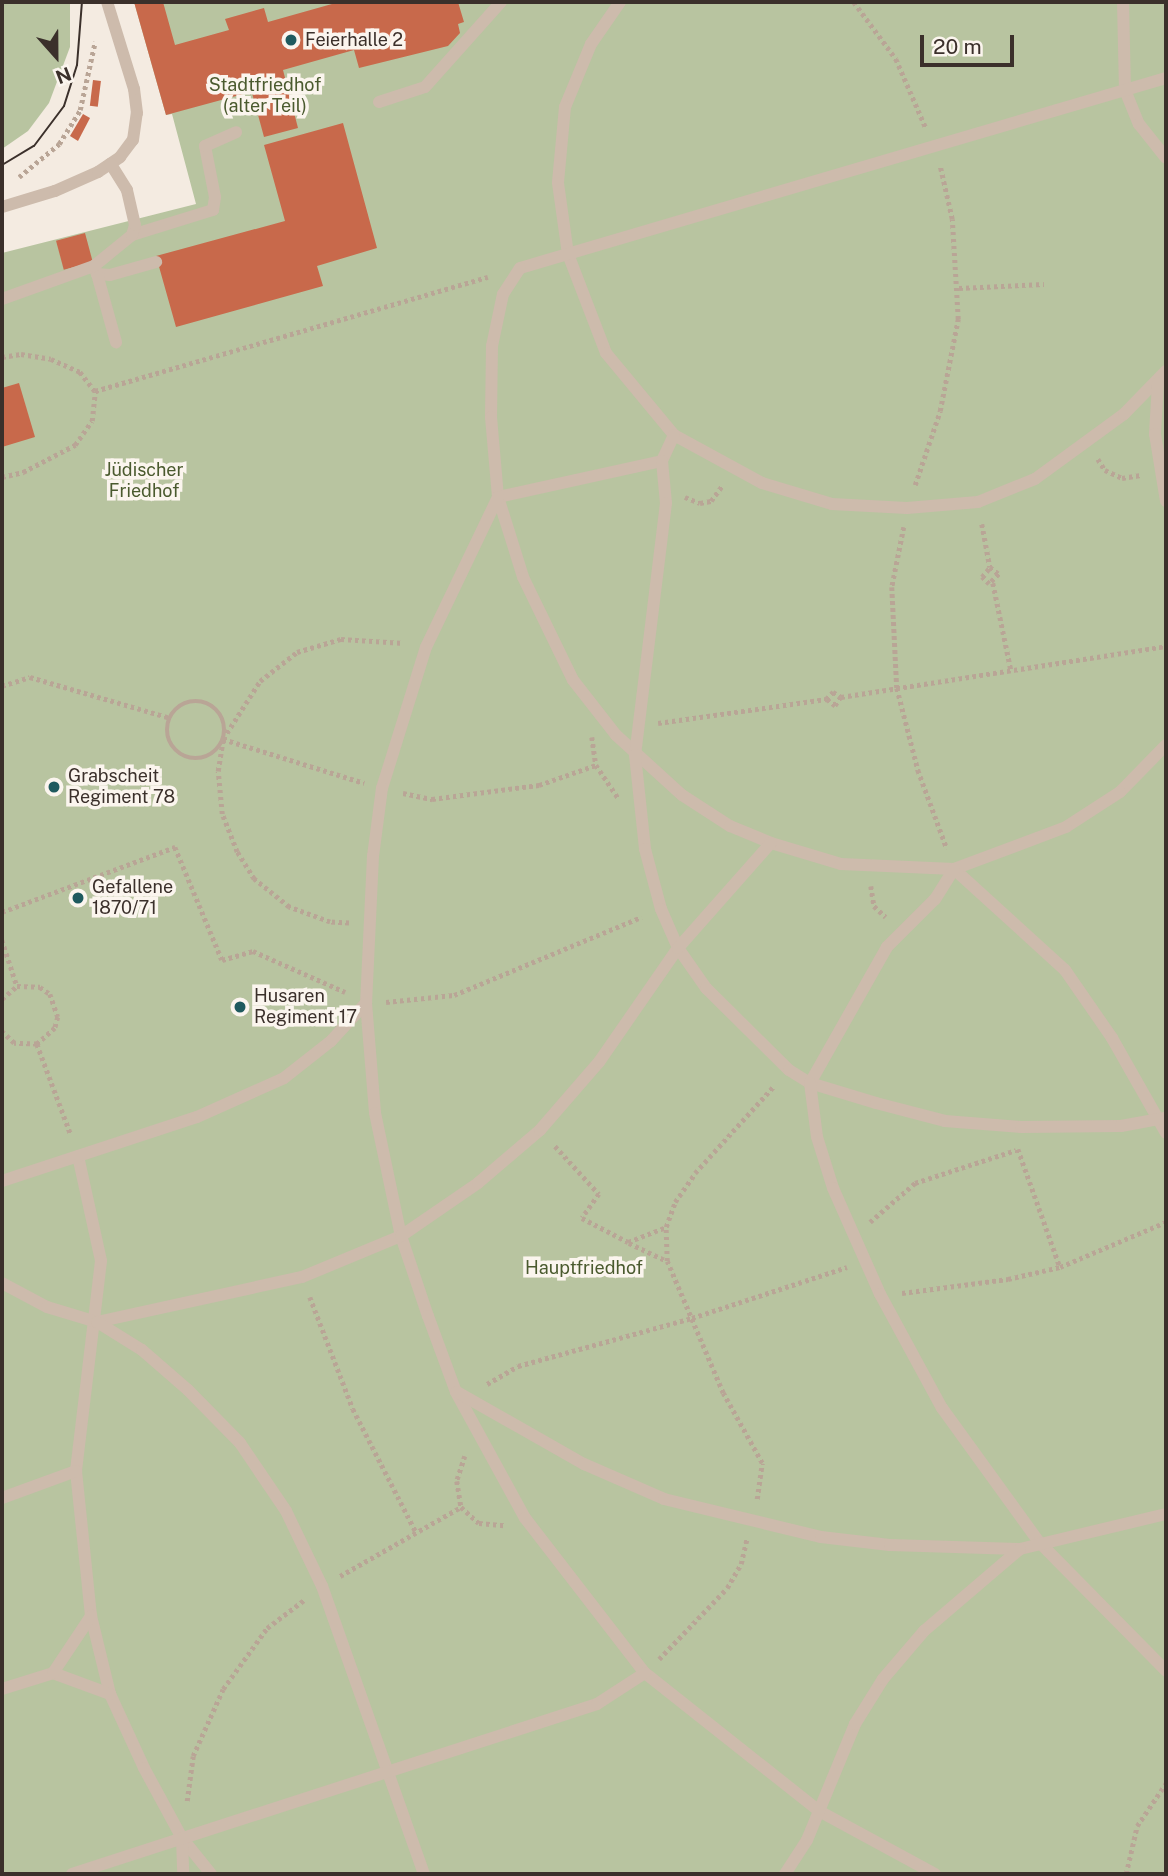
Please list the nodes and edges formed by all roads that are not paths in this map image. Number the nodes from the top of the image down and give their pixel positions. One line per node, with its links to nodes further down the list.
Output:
1 (107, 2): 10 (lane)
2 (501, 2): 7 (lane)
3 (620, 2): 13 (lane)
4 (1123, 2): 6 (lane)
5 (1166, 78): 6 (lane)
6 (1125, 90): 9 (lane); 13 (lane)
7 (379, 102)
8 (236, 132): 12 (lane)
9 (1166, 158)
10 (111, 164): 11 (lane); 12 (lane)
11 (2, 207)
12 (132, 235): 15 (lane)
13 (568, 254): 20 (lane); 22 (lane)
14 (156, 262): 15 (lane)
15 (95, 270): 16 (lane); 17 (lane)
16 (2, 299)
17 (116, 342)
18 (1166, 371): 19 (lane)
19 (1158, 383): 20 (lane); 23 (lane)
20 (674, 435): 21 (lane)
21 (662, 461): 22 (lane); 25 (lane)
22 (498, 498): 25 (lane); 29 (lane)
23 (1166, 501)
24 (1166, 745): 27 (lane)
25 (635, 755): 26 (lane); 28 (lane)
26 (772, 844): 27 (lane); 28 (lane)
27 (954, 869): 30 (lane); 31 (lane)
28 (678, 948): 30 (lane); 35 (lane)
29 (366, 1003): 33 (lane); 35 (lane)
30 (810, 1083): 31 (lane); 42 (lane)
31 (1163, 1119): 32 (lane)
32 (1166, 1133)
33 (78, 1156): 34 (lane); 37 (lane)
34 (2, 1181)
35 (401, 1236): 37 (lane); 38 (lane)
36 (2, 1283): 37 (lane)
37 (97, 1322): 39 (lane); 50 (lane)
38 (456, 1392): 43 (lane); 47 (lane)
39 (76, 1471): 40 (lane); 44 (lane)
40 (2, 1498)
41 (1166, 1514): 42 (lane)
42 (1039, 1542): 43 (lane); 45 (lane)
43 (1020, 1549): 51 (lane)
44 (91, 1616): 46 (lane); 49 (lane)
45 (1166, 1671)
46 (53, 1673): 48 (lane); 49 (lane)
47 (645, 1673): 50 (lane); 51 (lane)
48 (2, 1689)
49 (110, 1693): 52 (lane)
50 (387, 1771): 52 (lane); 56 (lane)
51 (819, 1811): 57 (lane); 58 (lane)
52 (182, 1838): 53 (lane); 54 (lane); 55 (lane)
53 (72, 1874)
54 (183, 1874)
55 (211, 1874)
56 (424, 1874)
57 (785, 1874)
58 (935, 1874)

